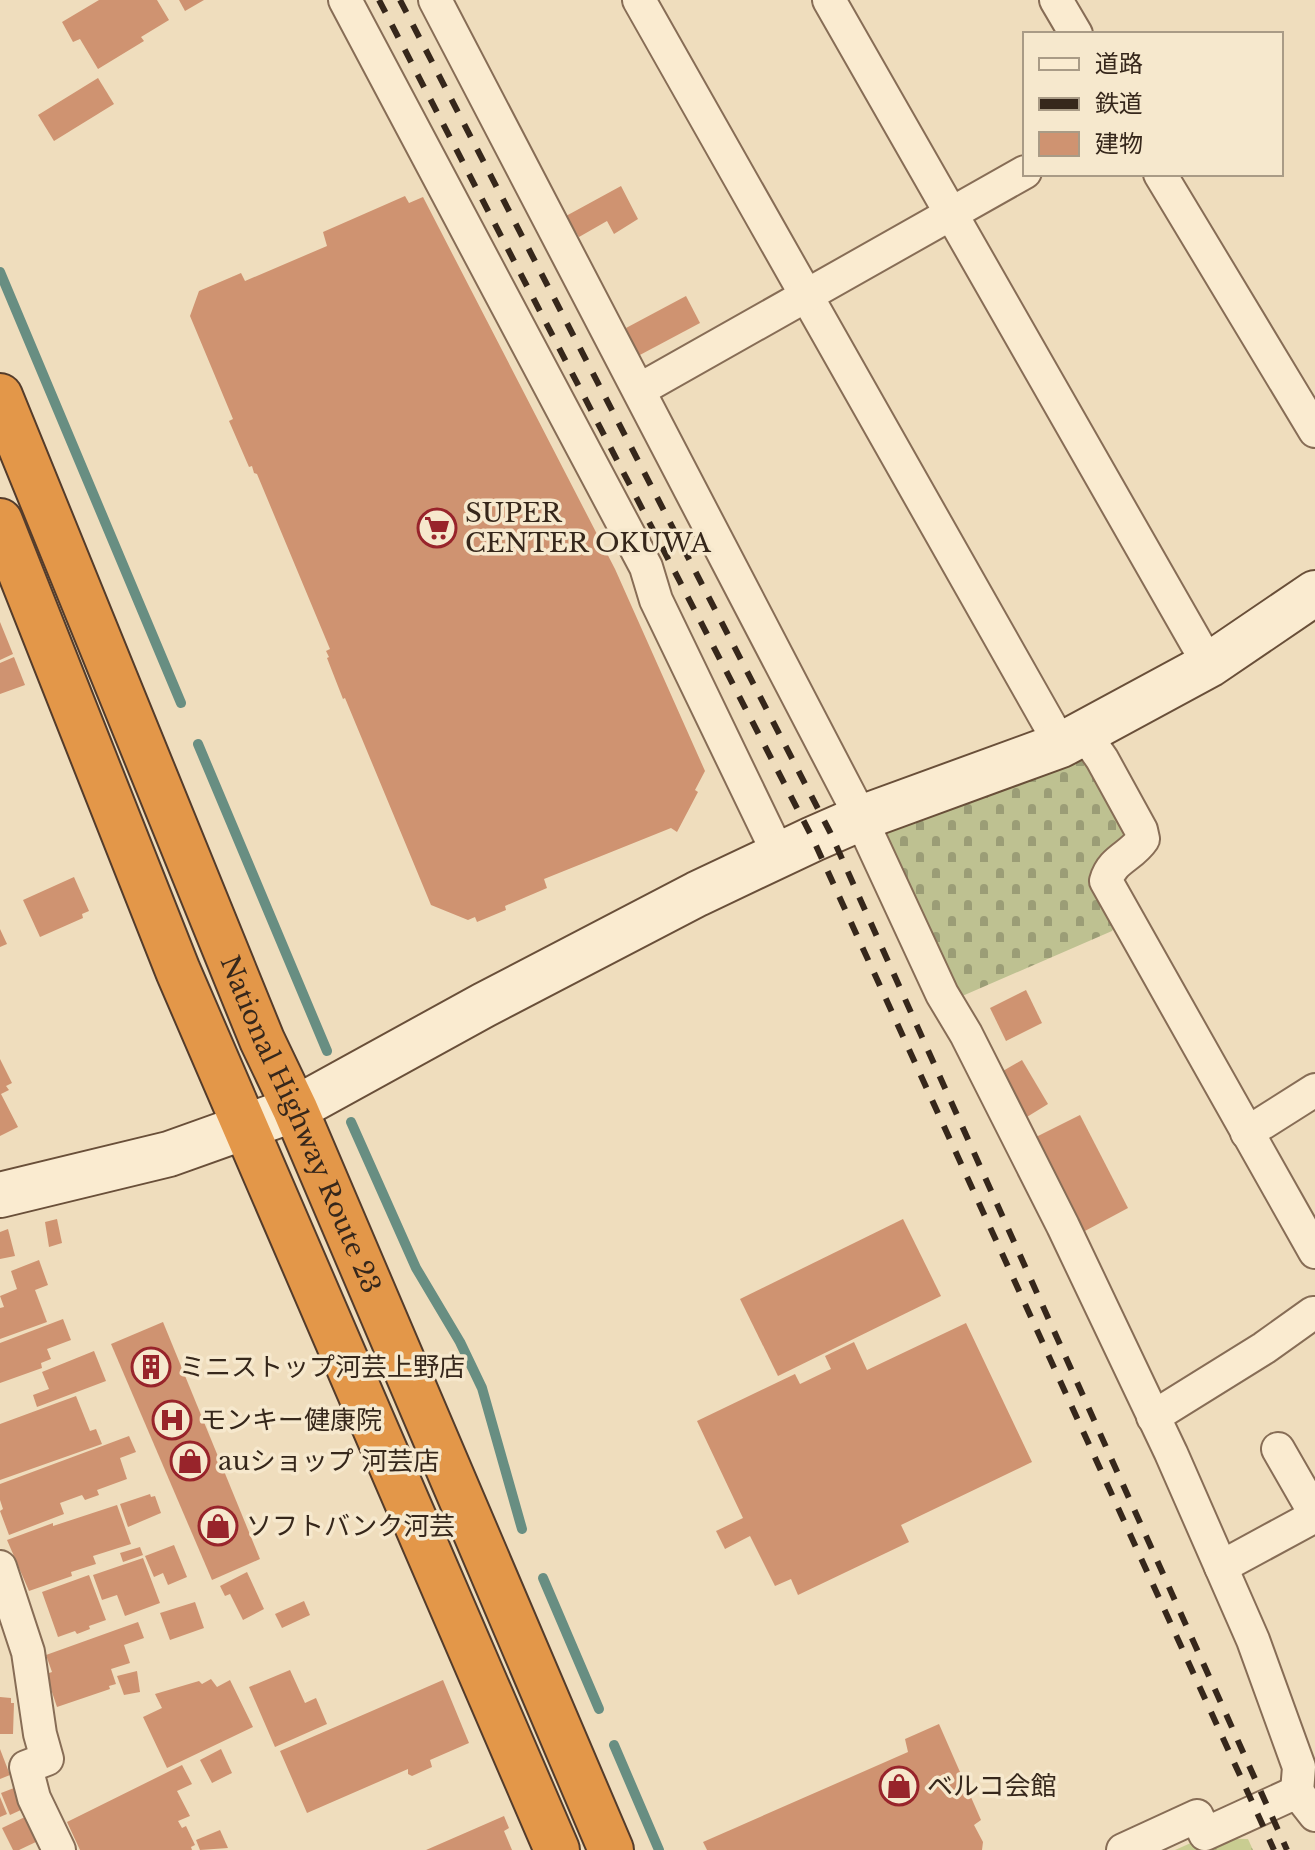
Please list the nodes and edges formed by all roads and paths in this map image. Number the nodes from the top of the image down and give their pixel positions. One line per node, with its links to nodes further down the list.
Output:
1 (345, 0): 19 (street)
2 (435, 0): 11 (street)
3 (639, 0): 10 (street)
4 (829, 0): 9 (street)
5 (1056, 0): 6 (street)
6 (1075, 32)
7 (1023, 173): 9 (street)
8 (1161, 176): 13 (street)
9 (952, 214): 10 (street); 16 (street)
10 (808, 296): 11 (street); 17 (street)
11 (639, 390): 18 (street)
12 (0, 396): 21 (highway, National Highway Route 23)
13 (1315, 431)
14 (0, 521): 22 (highway, National Highway Route 23)
15 (1315, 593): 16 (street)
16 (1209, 665): 17 (street)
17 (1073, 739): 18 (street); 23 (street)
18 (861, 818): 19 (street); 27 (street)
19 (779, 855): 21 (street)
20 (1315, 1090): 23 (street)
21 (295, 1109): 22 (street); 35 (highway, National Highway Route 23)
22 (246, 1128): 24 (street); 34 (highway, National Highway Route 23)
23 (1247, 1133): 25 (street)
24 (0, 1195)
25 (1313, 1243)
26 (1313, 1313): 27 (street)
27 (1153, 1417): 31 (street)
28 (1278, 1449): 29 (street)
29 (1314, 1516): 31 (street)
30 (0, 1567): 33 (street)
31 (1221, 1567): 32 (street)
32 (1306, 1804): 36 (street)
33 (59, 1850)
34 (557, 1850)
35 (611, 1850)
36 (1123, 1850)

